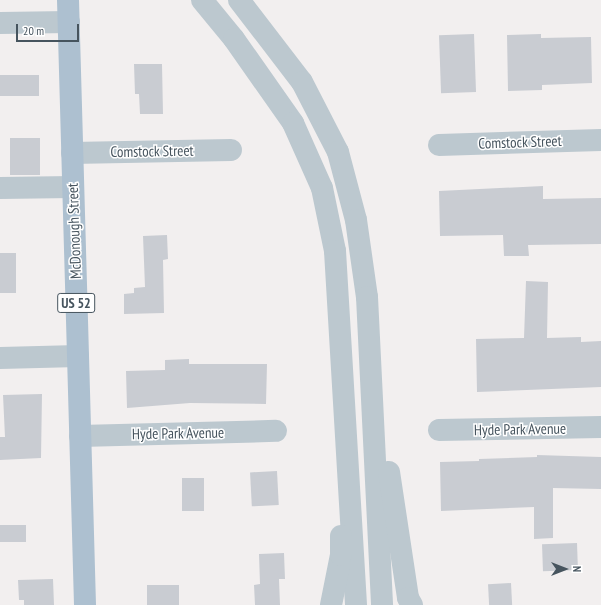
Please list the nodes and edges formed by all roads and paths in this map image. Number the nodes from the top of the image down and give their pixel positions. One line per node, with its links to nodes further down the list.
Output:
1 (68, 0): 4 (main road, McDonough Street / US 52)
2 (202, 0): 15 (street)
3 (239, 0): 12 (street)
4 (69, 22): 5 (street); 9 (main road, McDonough Street / US 52)
5 (0, 23)
6 (601, 140): 7 (street, Comstock Street)
7 (438, 145)
8 (231, 150): 9 (street, Comstock Street)
9 (72, 153): 10 (main road, McDonough Street / US 52)
10 (73, 187): 11 (street); 13 (main road, McDonough Street / US 52)
11 (0, 188)
12 (367, 296): 23 (street); 24 (street)
13 (78, 356): 14 (street); 19 (main road, McDonough Street / US 52)
14 (0, 358)
15 (346, 415): 21 (street); 22 (street)
16 (601, 427): 17 (street, Hyde Park Avenue)
17 (438, 430)
18 (276, 431): 19 (street, Hyde Park Avenue)
19 (80, 436): 20 (main road, McDonough Street / US 52)
20 (85, 605)
21 (331, 605)
22 (356, 605)
23 (382, 605)
24 (412, 605)

